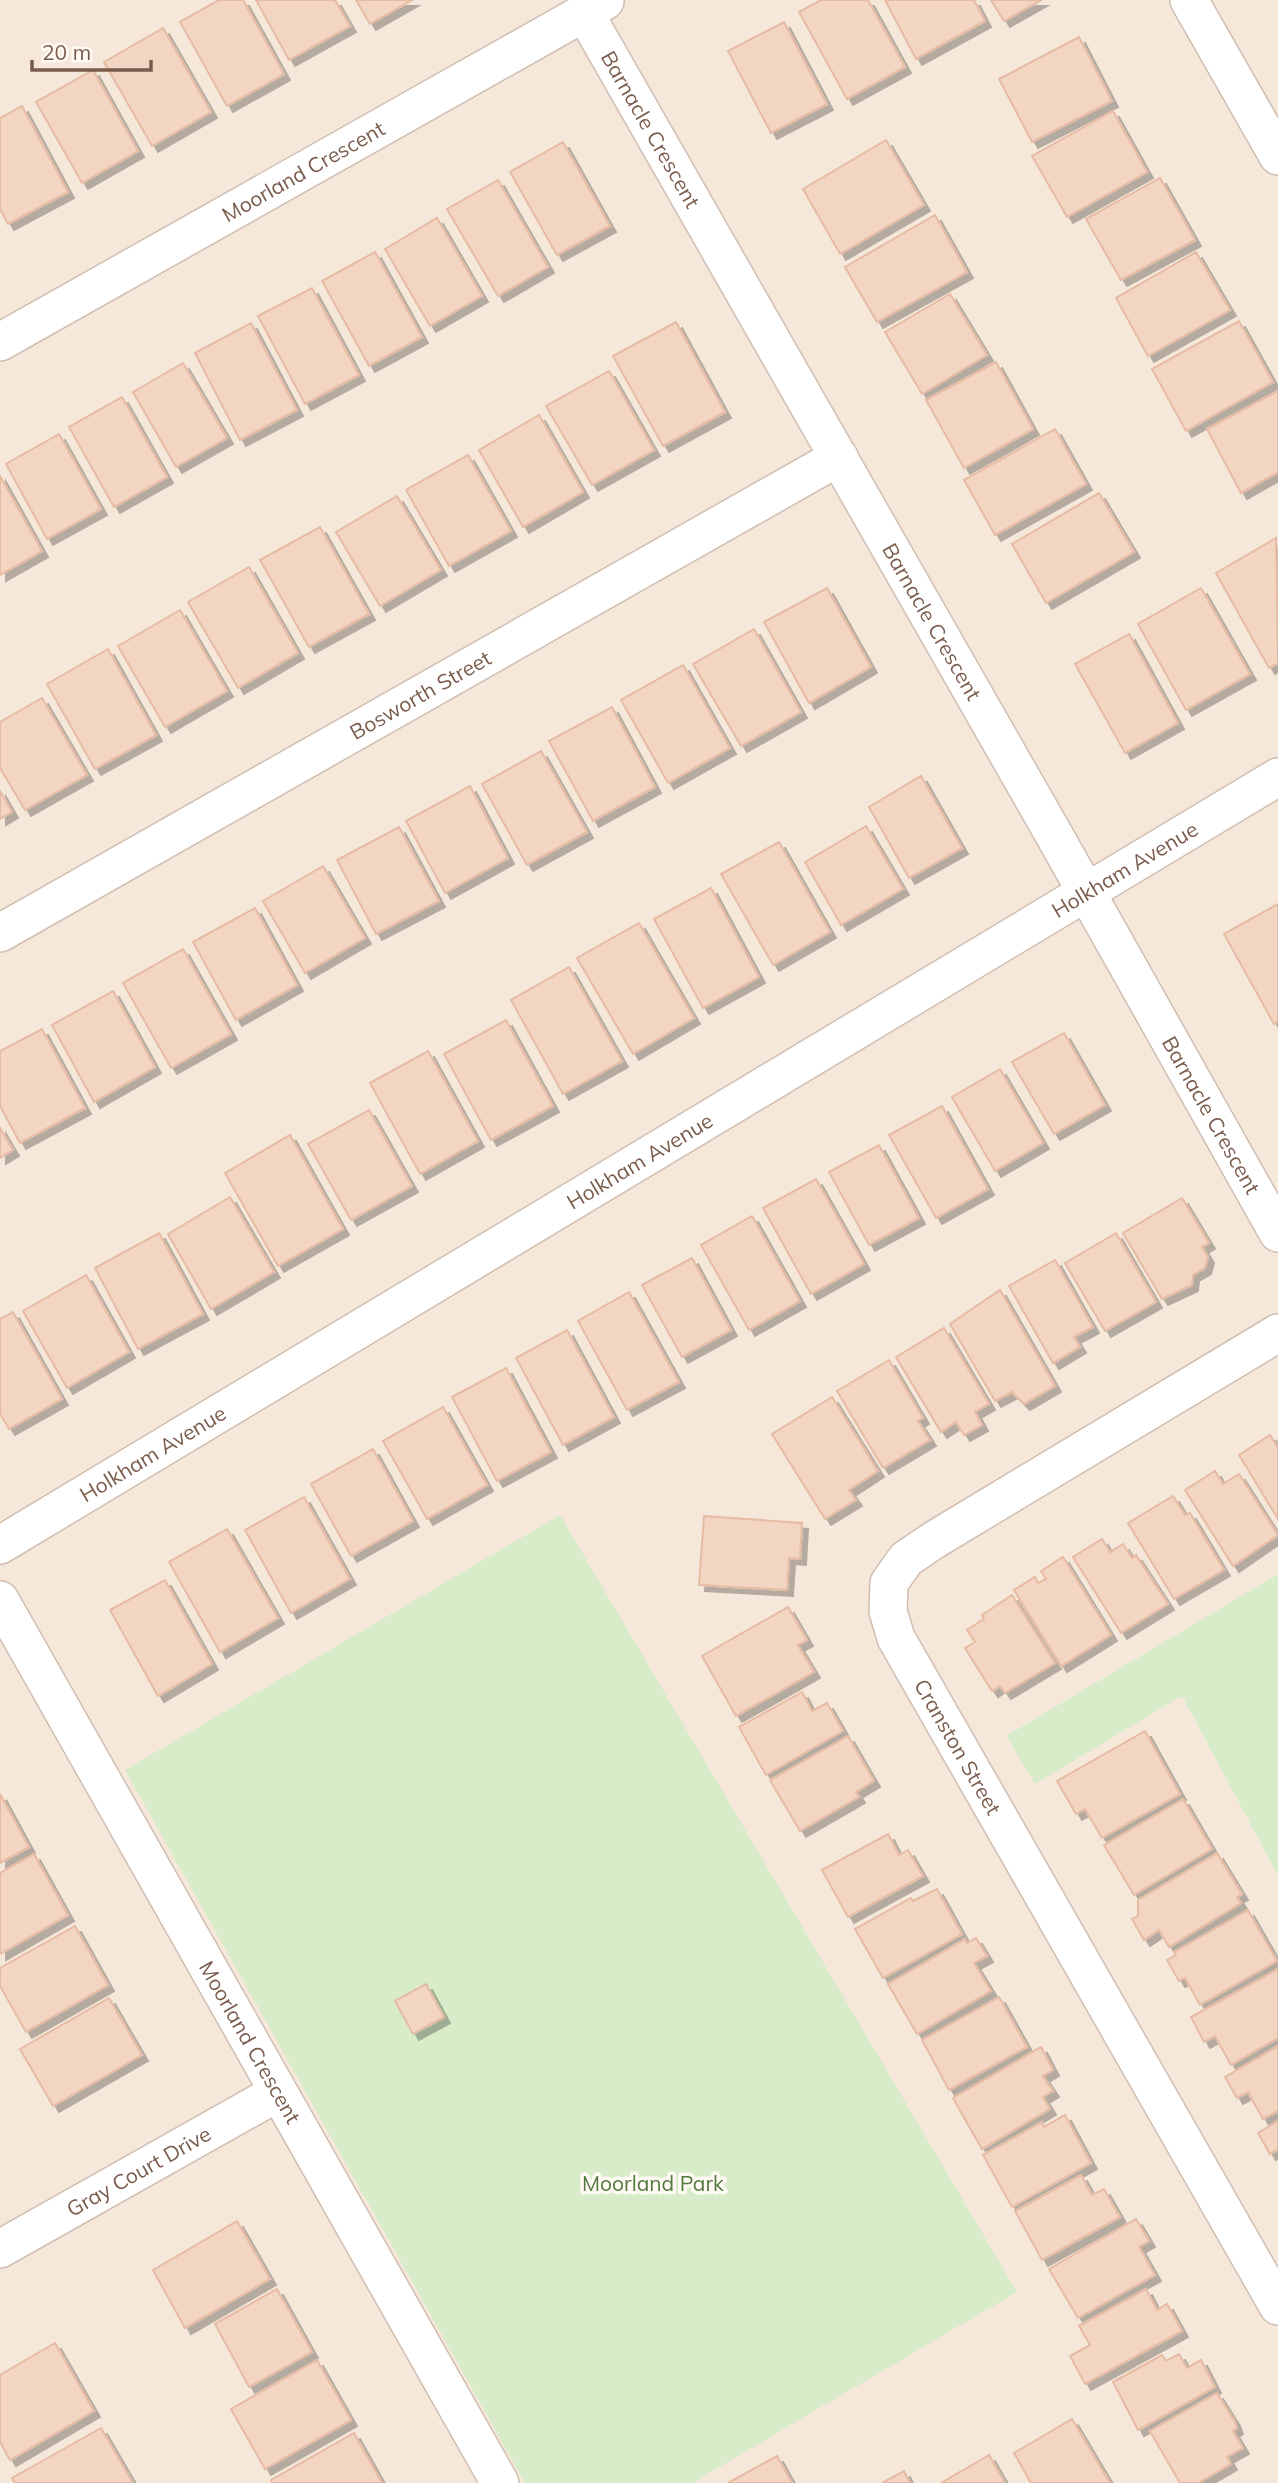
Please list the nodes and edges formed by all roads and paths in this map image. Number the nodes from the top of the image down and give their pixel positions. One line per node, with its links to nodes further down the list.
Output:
1 (1189, 0): 3 (street)
2 (595, 6): 4 (street, Moorland Crescent); 5 (street, Barnacle Crescent)
3 (1278, 156)
4 (0, 342)
5 (839, 457): 7 (street, Barnacle Crescent); 8 (street, Bosworth Street)
6 (1278, 777): 7 (street, Holkham Avenue)
7 (1086, 893): 9 (street, Barnacle Crescent); 11 (street, Holkham Avenue)
8 (0, 933)
9 (1278, 1233)
10 (1278, 1333): 15 (street, Cranston Street)
11 (0, 1545)
12 (0, 1600): 13 (street, Moorland Crescent)
13 (277, 2093): 14 (street, Gray Court Drive); 16 (street, Moorland Crescent)
14 (0, 2249)
15 (1278, 2306)
16 (500, 2483)

